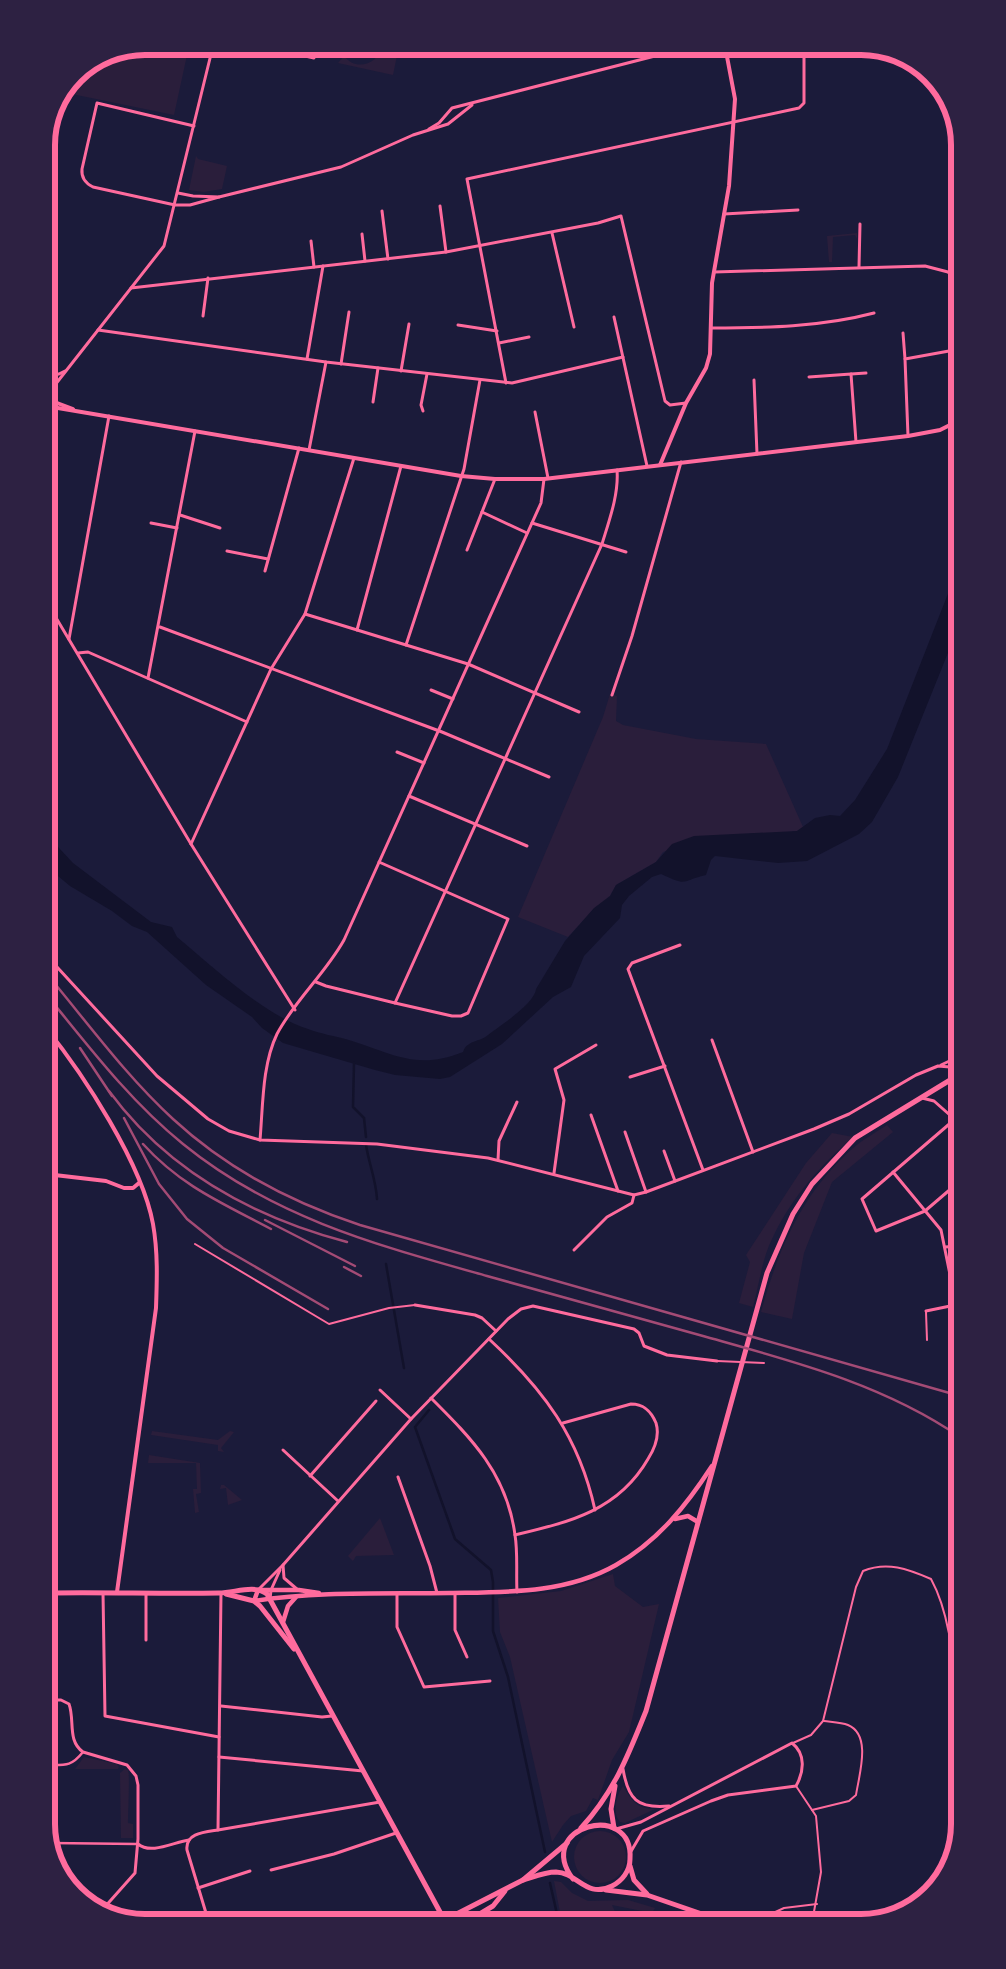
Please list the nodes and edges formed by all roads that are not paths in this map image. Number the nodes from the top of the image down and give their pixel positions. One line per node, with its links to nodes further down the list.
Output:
1 (211, 55): 9 (street)
2 (302, 55): 3 (street)
3 (315, 55)
4 (660, 55): 7 (street)
5 (727, 55): 8 (street)
6 (804, 55): 8 (street)
7 (473, 105): 10 (street); 10 (street)
8 (733, 122): 17 (street); 22 (street)
9 (194, 126): 11 (street); 13 (street)
10 (429, 129): 12 (street)
11 (178, 193): 12 (street); 13 (street)
12 (219, 197): 13 (street)
13 (176, 205): 32 (street)
14 (440, 206): 23 (street)
15 (798, 210): 17 (street)
16 (382, 211): 24 (street)
17 (724, 214): 29 (street)
18 (860, 224): 28 (street)
19 (552, 232): 22 (street); 39 (street); 66 (street)
20 (362, 234): 25 (street)
21 (311, 241): 27 (street)
22 (480, 246): 23 (street); 42 (street)
23 (446, 252): 24 (street)
24 (388, 259): 25 (street)
25 (365, 261): 26 (street)
26 (323, 266): 27 (street); 48 (street)
27 (314, 267): 31 (street)
28 (859, 267): 29 (street); 30 (street)
29 (714, 272): 40 (street)
30 (951, 274)
31 (208, 278): 32 (street); 35 (street)
32 (131, 288): 41 (street)
33 (349, 312): 51 (street)
34 (874, 313): 40 (street)
35 (203, 316)
36 (614, 317): 47 (street)
37 (409, 324): 54 (street)
38 (458, 325): 42 (street)
39 (574, 326)
40 (712, 328): 66 (street)
41 (98, 330): 48 (street); 53 (street)
42 (497, 331): 45 (street)
43 (903, 333): 49 (street)
44 (529, 337): 45 (street)
45 (500, 343): 62 (street)
46 (951, 351): 49 (street)
47 (623, 357): 62 (street); 83 (street)
48 (307, 358): 50 (street)
49 (905, 359): 74 (street)
50 (326, 362): 51 (street); 77 (street)
51 (342, 364): 52 (street)
52 (378, 368): 54 (street); 65 (street)
53 (65, 370): 58 (street); 63 (street)
54 (402, 371): 56 (street)
55 (866, 373): 57 (street)
56 (427, 374): 60 (street); 69 (street)
57 (852, 374): 59 (street); 75 (street)
58 (55, 375)
59 (809, 377)
60 (480, 380): 62 (street); 85 (street)
61 (754, 380): 78 (street)
62 (506, 382)
63 (55, 384)
64 (55, 402): 68 (street)
65 (372, 402)
66 (686, 403): 81 (street)
67 (55, 407): 68 (street)
68 (77, 411): 71 (street)
69 (423, 411)
70 (535, 412): 86 (street)
71 (109, 416): 73 (street); 105 (street)
72 (951, 424): 74 (street)
73 (195, 431): 76 (street); 89 (street)
74 (908, 436): 75 (street)
75 (856, 442): 78 (street)
76 (299, 448): 77 (street); 99 (street)
77 (309, 450): 79 (street)
78 (757, 454): 80 (street)
79 (354, 458): 82 (street); 101 (street)
80 (681, 462): 81 (street); 113 (street)
81 (660, 465): 83 (street)
82 (401, 466): 85 (street); 104 (street)
83 (647, 466): 84 (street)
84 (617, 470): 86 (street); 95 (street)
85 (461, 476): 87 (street); 106 (street)
86 (546, 478): 87 (street); 91 (street)
87 (495, 479): 88 (street)
88 (482, 512): 94 (street); 96 (street)
89 (180, 515): 92 (street); 93 (street)
90 (150, 523): 92 (street)
91 (532, 523): 94 (street); 95 (street)
92 (177, 528): 103 (street)
93 (220, 528)
94 (527, 533): 108 (street)
95 (602, 544): 98 (street); 112 (street)
96 (468, 550)
97 (226, 551): 99 (street)
98 (626, 552)
99 (268, 560): 100 (street)
100 (265, 572)
101 (305, 614): 104 (street); 109 (street)
102 (55, 616): 105 (street)
103 (160, 627): 109 (street); 110 (street)
104 (357, 630): 106 (street)
105 (69, 639): 107 (street)
106 (406, 645): 108 (street)
107 (78, 653): 110 (street); 124 (street)
108 (468, 664): 112 (street); 114 (street)
109 (272, 669): 116 (street); 117 (street)
110 (148, 678): 116 (street)
111 (431, 690): 114 (street)
112 (535, 692): 115 (street); 119 (street)
113 (612, 695)
114 (452, 699): 117 (street)
115 (578, 712)
116 (247, 722): 124 (street)
117 (438, 731): 119 (street); 120 (street)
118 (397, 752): 120 (street)
119 (506, 758): 121 (street); 123 (street)
120 (424, 763): 122 (street)
121 (549, 777)
122 (409, 796): 123 (street); 126 (street)
123 (476, 823): 125 (street); 127 (street)
124 (191, 844): 132 (street)
125 (526, 846)
126 (379, 862): 127 (street); 130 (street)
127 (446, 891): 131 (street); 131 (street)
128 (680, 945): 137 (street)
129 (55, 964): 147 (street)
130 (316, 982): 131 (street); 132 (street)
131 (395, 1003)
132 (294, 1010): 147 (street)
133 (55, 1038): 156 (street)
134 (712, 1040): 149 (street)
135 (596, 1045): 153 (street)
136 (951, 1060): 138 (street)
137 (665, 1066): 139 (street); 151 (street)
138 (938, 1066): 140 (street); 149 (street)
139 (630, 1077)
140 (950, 1080): 141 (main road)
141 (918, 1098): 144 (street); 181 (main road)
142 (517, 1102): 150 (street)
143 (591, 1115): 158 (street)
144 (951, 1117)
145 (951, 1123): 152 (street)
146 (625, 1132): 159 (street)
147 (260, 1140): 150 (street)
148 (664, 1151): 155 (street)
149 (753, 1152): 151 (street)
150 (498, 1160): 153 (street)
151 (703, 1170): 155 (street)
152 (893, 1172): 161 (street); 161 (street)
153 (554, 1173): 158 (street)
154 (55, 1175): 156 (street)
155 (674, 1181): 159 (street)
156 (139, 1183): 194 (street)
157 (951, 1189): 161 (street)
158 (618, 1191): 160 (street)
159 (646, 1192): 160 (street)
160 (634, 1195): 165 (street)
161 (925, 1211): 163 (street)
162 (195, 1244): 167 (lane)
163 (945, 1247): 164 (street); 166 (street)
164 (951, 1247)
165 (574, 1250)
166 (951, 1273)
167 (415, 1305): 170 (street)
168 (951, 1306): 169 (street)
169 (926, 1311): 172 (lane)
170 (496, 1332): 171 (street); 173 (street)
171 (489, 1339): 176 (street); 179 (street)
172 (927, 1340)
173 (718, 1361): 174 (lane)
174 (764, 1363)
175 (380, 1390): 178 (street)
176 (431, 1398): 178 (street); 188 (street)
177 (376, 1401): 182 (street)
178 (411, 1419): 184 (street)
179 (563, 1423): 185 (street); 185 (street)
180 (282, 1450): 182 (street)
181 (715, 1462): 186 (main road); 187 (main road)
182 (310, 1476): 184 (street)
183 (398, 1477): 201 (street)
184 (338, 1500): 189 (street)
185 (595, 1510): 188 (street)
186 (674, 1519): 187 (main road); 196 (main road)
187 (698, 1522): 221 (main road)
188 (515, 1535): 196 (street)
189 (282, 1566): 190 (street); 191 (street); 192 (street)
190 (258, 1590): 191 (main road); 198 (main road); 204 (main road); 205 (main road)
191 (271, 1590): 192 (main road); 204 (street)
192 (299, 1590): 199 (main road)
193 (103, 1592): 194 (main road); 197 (main road); 216 (street)
194 (117, 1592): 195 (main road)
195 (146, 1592): 198 (main road); 207 (street)
196 (517, 1592): 202 (main road)
197 (55, 1593)
198 (221, 1593): 205 (main road); 213 (street)
199 (319, 1593): 200 (main road); 203 (main road)
200 (396, 1593): 201 (main road); 211 (street)
201 (437, 1593): 202 (main road)
202 (454, 1593): 209 (street)
203 (296, 1598): 204 (main road); 206 (main road)
204 (270, 1599): 205 (main road); 206 (main road)
205 (254, 1601): 210 (main road)
206 (283, 1622): 210 (main road)
207 (146, 1640)
208 (951, 1655): 215 (lane)
209 (467, 1657)
210 (303, 1660): 214 (main road)
211 (490, 1681)
212 (55, 1700): 218 (street)
213 (221, 1706): 214 (street); 216 (street)
214 (334, 1715): 222 (main road)
215 (823, 1721): 217 (lane); 227 (lane)
216 (219, 1737): 219 (street)
217 (792, 1744): 224 (street); 226 (street)
218 (83, 1752): 220 (street); 236 (street)
219 (219, 1757): 222 (street); 230 (street)
220 (55, 1765)
221 (623, 1769): 223 (main road); 226 (street)
222 (364, 1771): 225 (main road)
223 (616, 1780): 228 (main road); 229 (main road)
224 (796, 1786): 227 (lane); 237 (street)
225 (380, 1802): 230 (street); 232 (main road)
226 (672, 1805): 229 (street)
227 (812, 1810): 248 (lane)
228 (581, 1828): 229 (main road); 235 (main road)
229 (615, 1829): 237 (main road)
230 (218, 1830): 233 (street)
231 (950, 1830): 238 (lane)
232 (397, 1833): 240 (street); 251 (main road)
233 (189, 1840): 236 (street); 244 (street)
234 (57, 1842): 236 (street)
235 (568, 1842): 242 (main road); 243 (main road)
236 (137, 1844): 249 (street)
237 (630, 1853): 239 (main road)
238 (944, 1860)
239 (630, 1864): 246 (main road); 247 (main road)
240 (271, 1870)
241 (250, 1871): 244 (street)
242 (573, 1879): 243 (main road); 246 (main road)
243 (523, 1880): 245 (main road)
244 (198, 1888): 250 (street)
245 (506, 1888): 252 (main road); 253 (main road)
246 (599, 1890): 247 (main road)
247 (647, 1895): 254 (main road)
248 (817, 1904): 255 (lane); 256 (lane)
249 (106, 1905)
250 (206, 1914)
251 (439, 1914)
252 (458, 1914)
253 (480, 1914)
254 (702, 1914)
255 (771, 1914)
256 (814, 1914)

